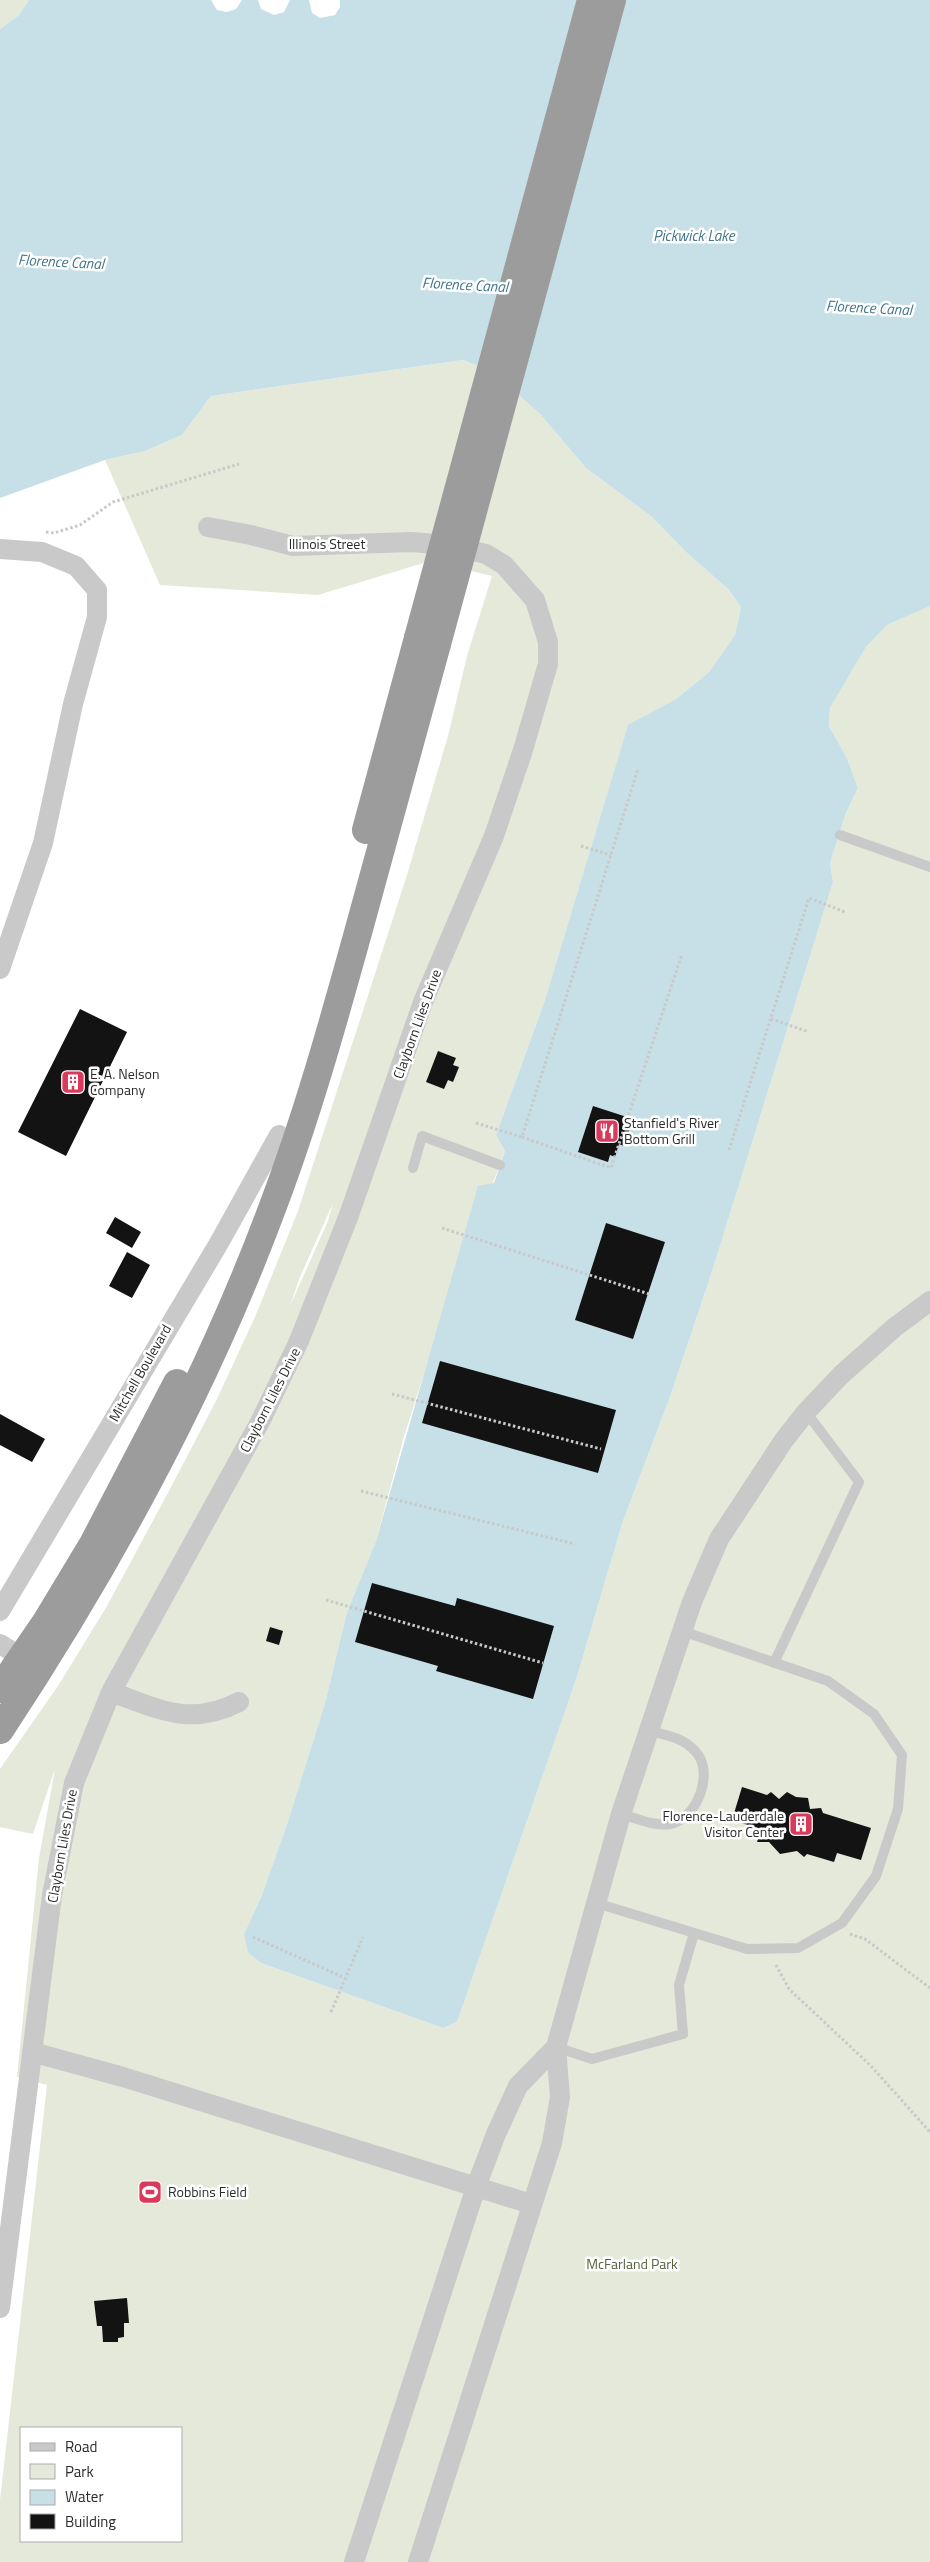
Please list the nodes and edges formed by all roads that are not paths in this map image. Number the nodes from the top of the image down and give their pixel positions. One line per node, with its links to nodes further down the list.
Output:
1 (591, 0): 6 (highway, bridge)
2 (612, 0): 6 (highway, bridge)
3 (208, 527): 4 (street, Illinois Street)
4 (448, 545): 20 (street, Clayborn Liles Drive)
5 (0, 549): 9 (street)
6 (428, 641): 10 (highway); 22 (highway)
7 (840, 835): 8 (lane)
8 (930, 867)
9 (2, 965)
10 (279, 1136): 15 (street, Mitchell Boulevard); 17 (highway)
11 (500, 1165): 12 (lane)
12 (413, 1168)
13 (930, 1301): 14 (street)
14 (806, 1412): 16 (street); 18 (lane)
15 (0, 1611)
16 (682, 1631): 18 (lane); 23 (street)
17 (10, 1651): 19 (highway)
18 (774, 1663): 26 (lane)
19 (0, 1689)
20 (111, 1692): 21 (street); 28 (street, Clayborn Liles Drive)
21 (239, 1702)
22 (0, 1730)
23 (650, 1731): 24 (street); 24 (lane)
24 (621, 1814): 25 (street)
25 (596, 1903): 26 (lane); 27 (street)
26 (694, 1933): 27 (lane)
27 (556, 2047): 29 (street); 30 (street)
28 (32, 2052): 29 (street); 31 (street, Clayborn Liles Drive)
29 (476, 2187): 30 (street); 32 (street)
30 (531, 2204): 33 (street)
31 (0, 2308)
32 (354, 2562)
33 (418, 2562)

